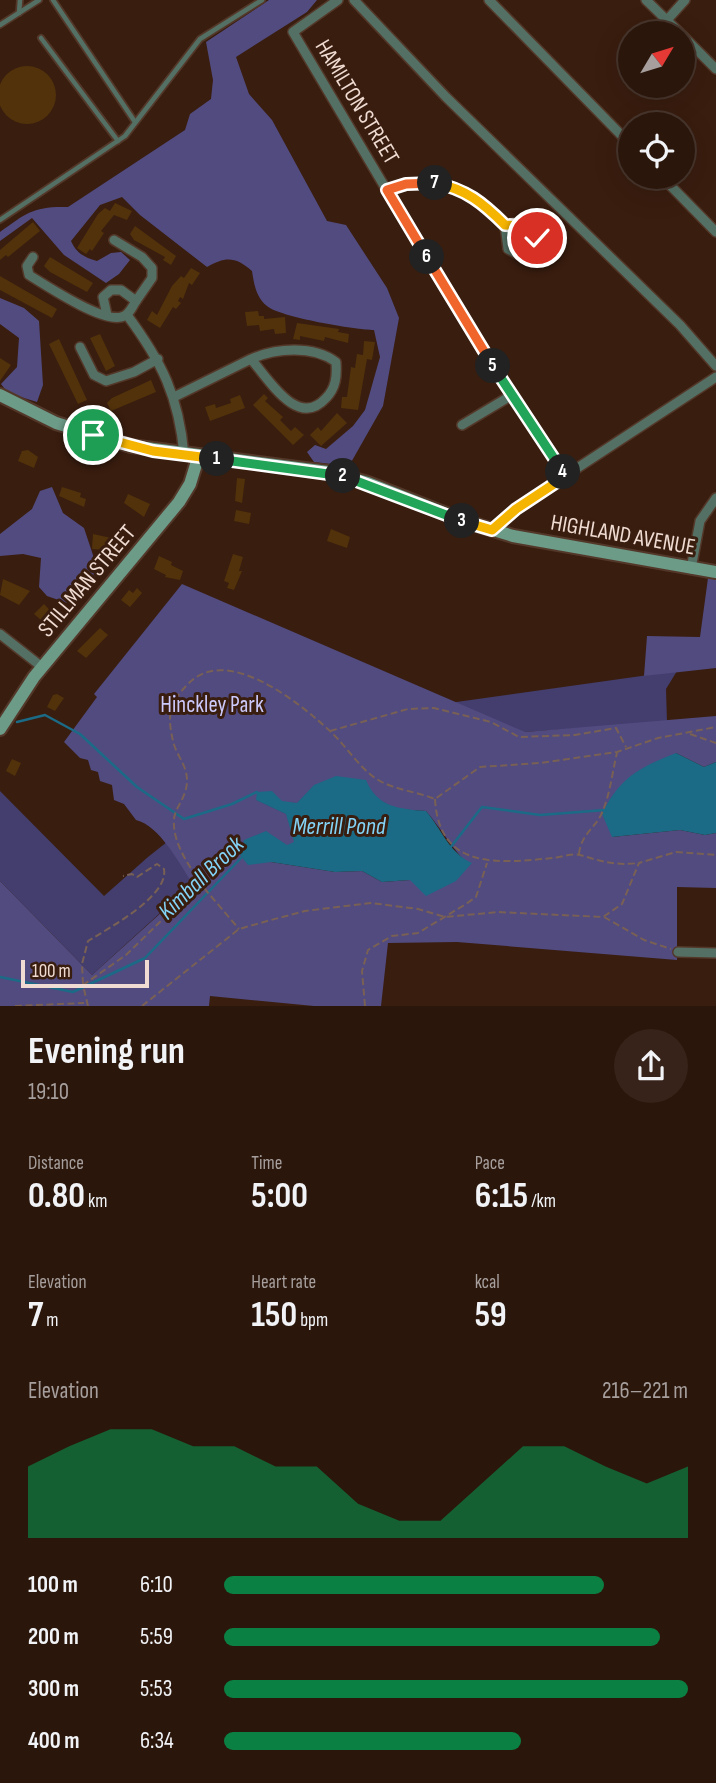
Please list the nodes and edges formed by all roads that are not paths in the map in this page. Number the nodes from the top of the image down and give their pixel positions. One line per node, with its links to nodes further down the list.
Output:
1 (20, 0): 10 (lane)
2 (38, 0): 10 (lane)
3 (53, 0): 16 (lane)
4 (262, 0): 16 (lane)
5 (338, 0): 20 (street, HAMILTON STREET)
6 (354, 0): 32 (street)
7 (489, 0): 17 (street)
8 (646, 0): 11 (street)
9 (685, 0): 11 (street)
10 (19, 13): 12 (lane)
11 (667, 20)
12 (0, 25)
13 (41, 38): 18 (lane)
14 (695, 48): 15 (street)
15 (716, 69)
16 (135, 122): 18 (lane)
17 (618, 132)
18 (118, 141): 21 (lane)
19 (674, 189): 23 (street)
20 (387, 190): 22 (street); 35 (street, HAMILTON STREET)
21 (0, 220)
22 (505, 225)
23 (716, 232)
24 (114, 240): 26 (street)
25 (33, 257): 27 (street)
26 (136, 301): 27 (street); 28 (street)
27 (107, 315): 28 (street)
28 (127, 315): 30 (street)
29 (80, 347): 30 (street)
30 (158, 359): 36 (street)
31 (251, 359): 31 (street); 36 (street)
32 (716, 366)
33 (716, 377): 40 (street)
34 (0, 395): 38 (street, HIGHLAND AVENUE)
35 (512, 396): 37 (street); 40 (street, HAMILTON STREET)
36 (174, 397): 38 (street)
37 (462, 425)
38 (184, 455): 39 (street, HIGHLAND AVENUE)
39 (198, 458): 42 (street, HIGHLAND AVENUE); 46 (street, STILLMAN STREET)
40 (566, 476): 42 (street)
41 (716, 498): 43 (street)
42 (492, 530): 43 (street, HIGHLAND AVENUE)
43 (691, 569): 44 (street, HIGHLAND AVENUE)
44 (716, 572)
45 (0, 634): 46 (street)
46 (42, 667): 47 (street, STILLMAN STREET)
47 (0, 729)
48 (678, 951): 49 (street)
49 (716, 953)

